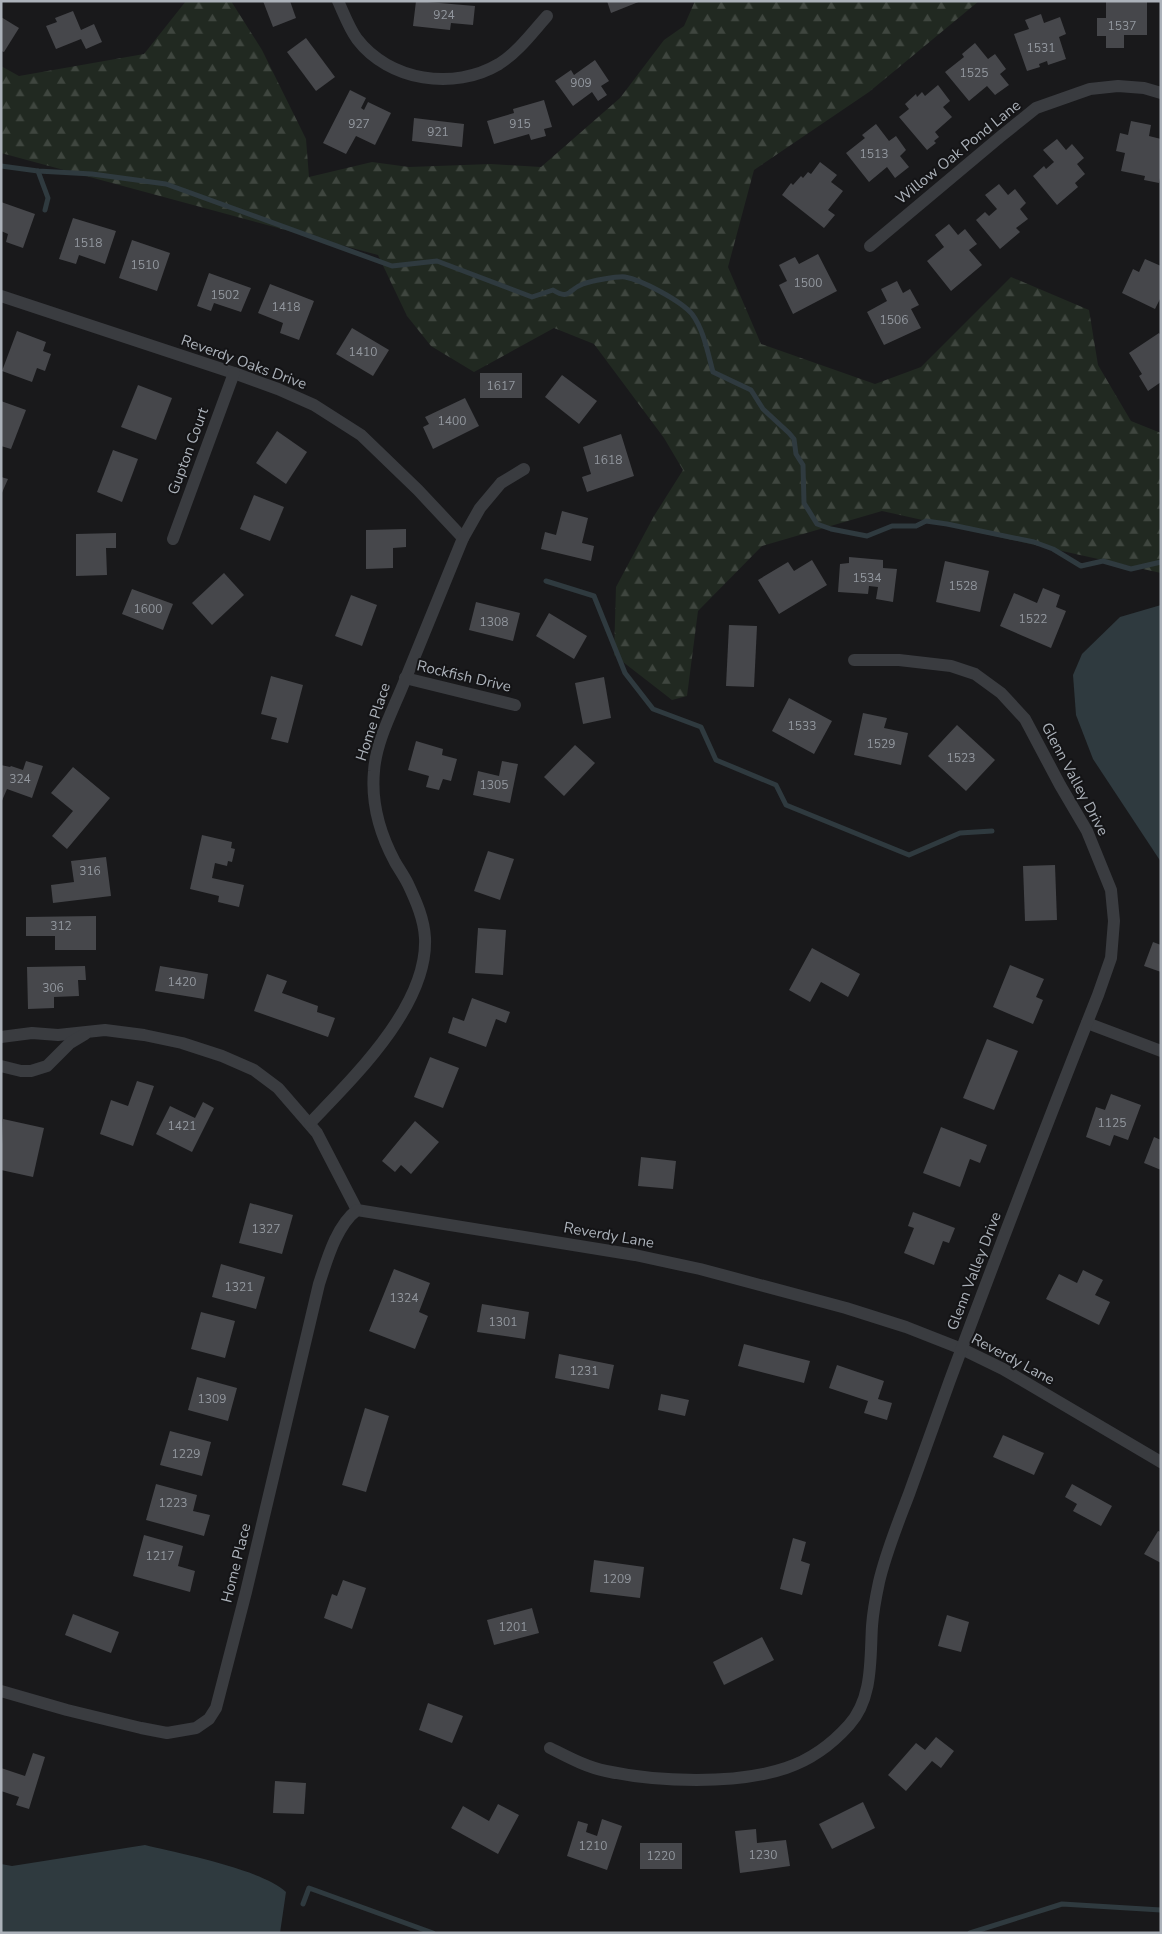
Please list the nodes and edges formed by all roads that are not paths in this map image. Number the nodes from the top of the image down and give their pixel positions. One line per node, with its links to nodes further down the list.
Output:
1 (338, 1): 2 (street)
2 (548, 16)
3 (1161, 93): 4 (street, Willow Oak Pond Lane)
4 (870, 246)
5 (1, 296): 6 (street, Reverdy Oaks Drive)
6 (234, 373): 8 (street, Reverdy Oaks Drive); 9 (street, Gupton Court)
7 (524, 469): 8 (street, Home Place)
8 (463, 538): 11 (street, Home Place)
9 (173, 539)
10 (854, 660): 13 (street, Glenn Valley Drive)
11 (405, 678): 12 (street, Rockfish Drive); 18 (street, Home Place)
12 (515, 705)
13 (1087, 1022): 16 (street); 20 (street, Glenn Valley Drive)
14 (90, 1032): 15 (street); 17 (street); 18 (street)
15 (1, 1036)
16 (1161, 1051)
17 (1, 1066)
18 (310, 1123): 19 (street)
19 (357, 1210): 20 (street, Reverdy Lane); 22 (street, Home Place)
20 (962, 1349): 21 (street, Reverdy Lane); 23 (street, Glenn Valley Drive)
21 (1161, 1462)
22 (1, 1691)
23 (550, 1748)

